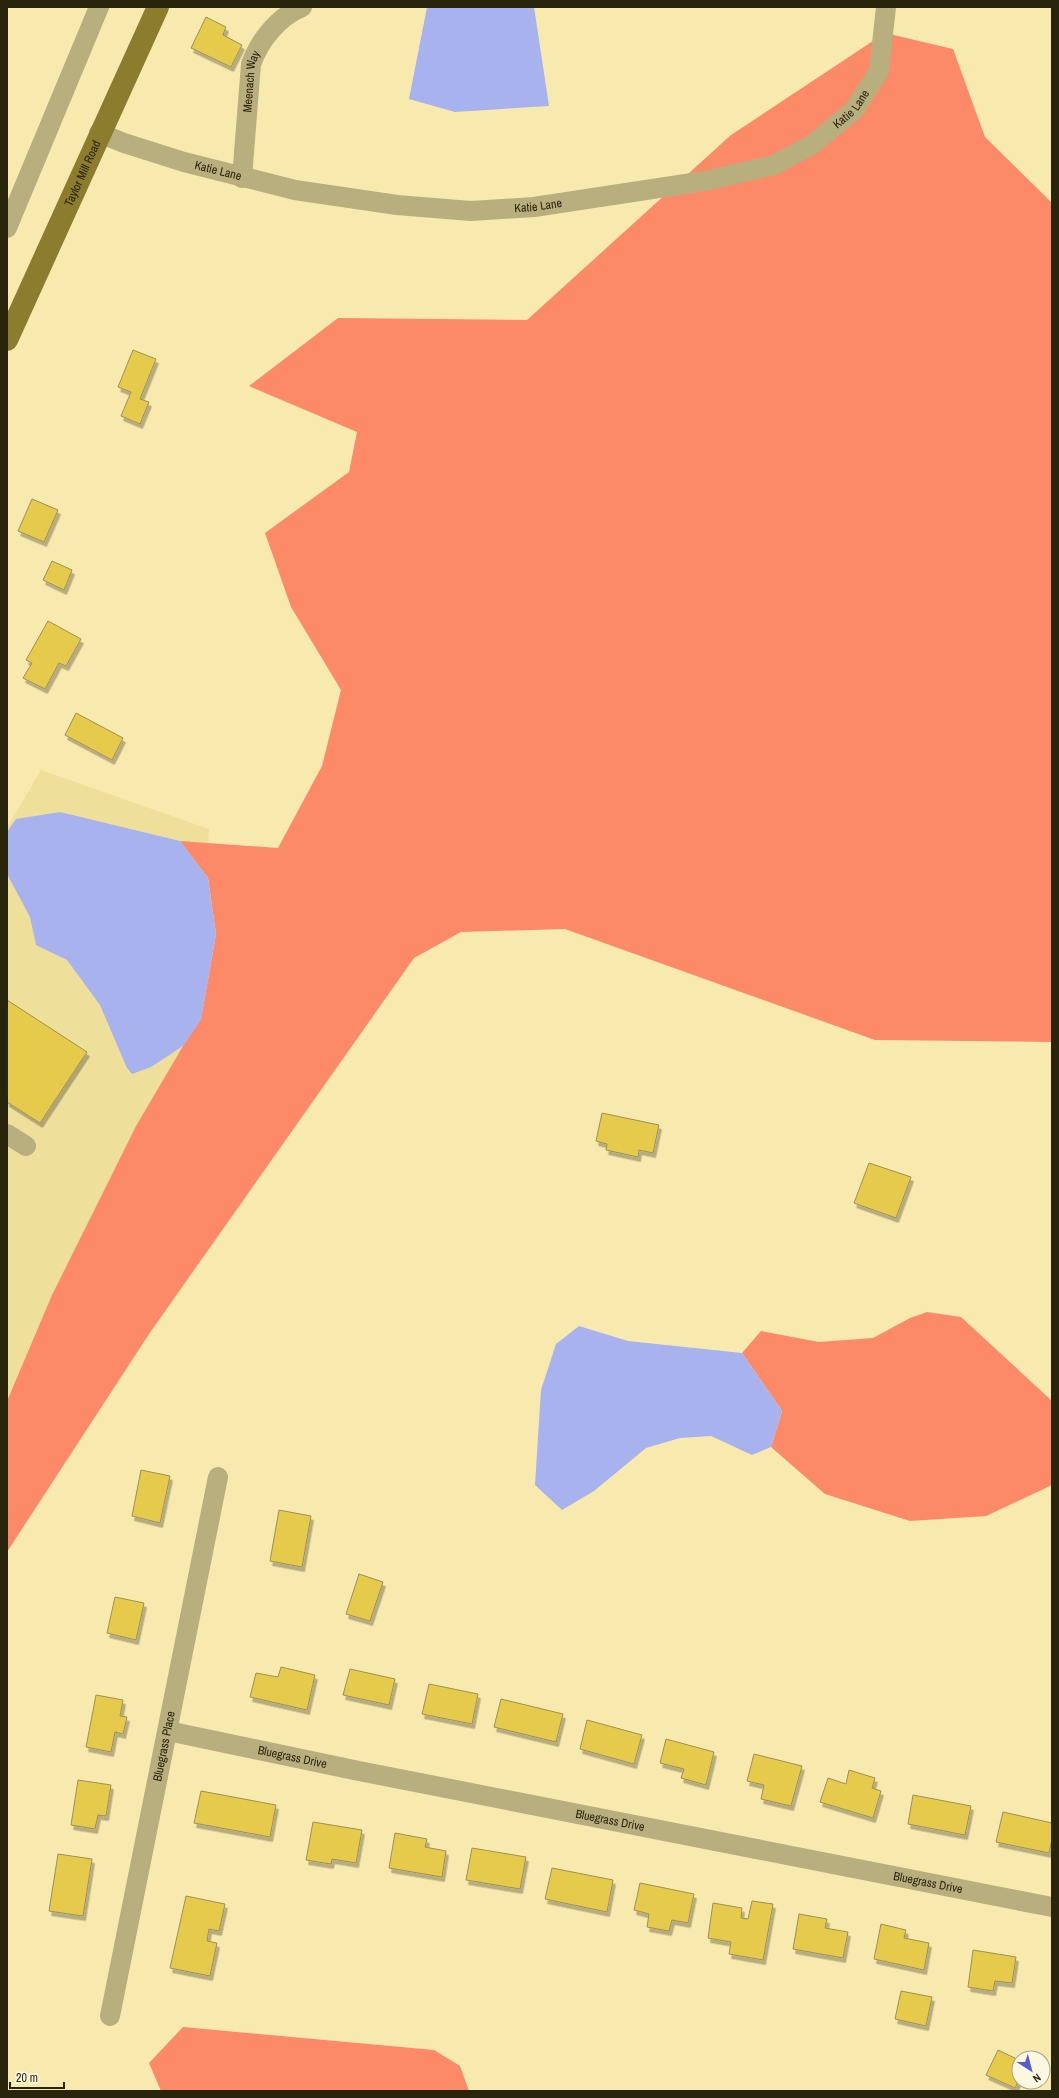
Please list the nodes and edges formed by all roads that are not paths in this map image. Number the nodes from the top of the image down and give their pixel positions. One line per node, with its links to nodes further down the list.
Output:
1 (99, 7): 7 (street)
2 (158, 7): 5 (main road, Taylor Mill Road)
3 (302, 7): 6 (street, Meenach Way)
4 (886, 7): 6 (street, Katie Lane)
5 (99, 133): 6 (street, Katie Lane); 8 (main road, Taylor Mill Road)
6 (242, 178)
7 (7, 228)
8 (7, 340)
9 (7, 1134): 10 (street)
10 (26, 1146)
11 (218, 1477): 12 (street, Bluegrass Place)
12 (168, 1731): 13 (street, Bluegrass Drive); 14 (street, Bluegrass Place)
13 (1052, 1906)
14 (110, 2016)

